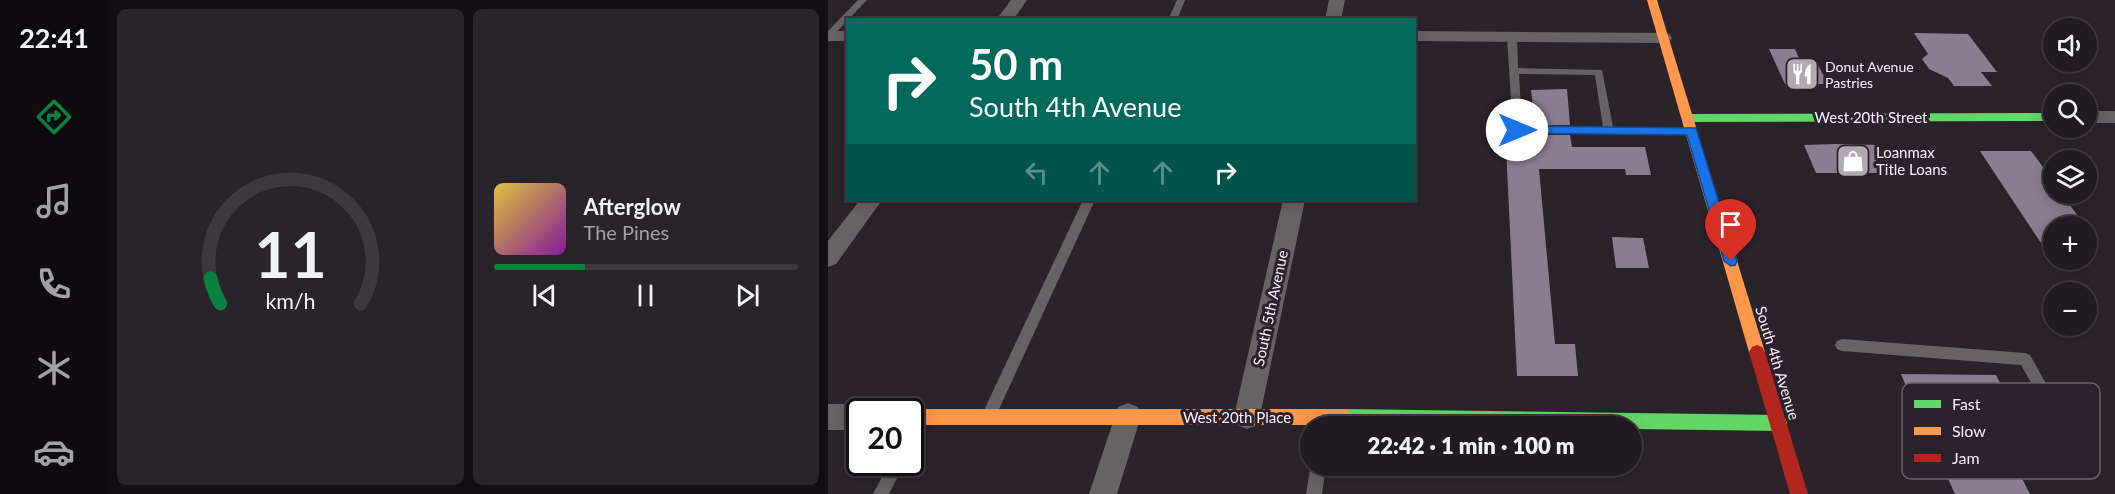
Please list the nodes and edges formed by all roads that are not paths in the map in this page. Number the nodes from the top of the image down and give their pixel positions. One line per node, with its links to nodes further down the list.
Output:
1 (863, 0): 9 (lane)
2 (1019, 0): 6 (street)
3 (1181, 0): 7 (lane)
4 (1337, 0): 8 (street)
5 (1652, 0): 13 (street, South 4th Avenue)
6 (1006, 18)
7 (1173, 18)
8 (1333, 18)
9 (828, 36): 10 (street)
10 (846, 36)
11 (1416, 36): 12 (street)
12 (1512, 37): 13 (street); 14 (lane)
13 (1663, 38): 18 (street, South 4th Avenue)
14 (1514, 71): 19 (lane); 19 (lane)
15 (2043, 117): 18 (street, West 20th Street)
16 (2097, 117): 17 (street)
17 (2115, 117)
18 (1690, 124): 19 (lane); 34 (street, South 4th Avenue)
19 (1609, 131)
20 (870, 201): 23 (street)
21 (1089, 201): 30 (lane)
22 (1294, 201): 27 (street, South 5th Avenue)
23 (828, 258)
24 (1842, 345): 25 (lane)
25 (2039, 383)
26 (1128, 416): 27 (street, West 20th Place); 30 (street, West 20th Place); 38 (street)
27 (1247, 416): 31 (street, West 20th Place)
28 (828, 417): 29 (street)
29 (846, 417)
30 (989, 417): 32 (street, West 20th Place)
31 (1300, 420)
32 (924, 421)
33 (1642, 423): 34 (street, West 20th Place)
34 (1779, 423): 40 (street, South 4th Avenue)
35 (891, 476): 37 (lane)
36 (1316, 476): 39 (lane)
37 (881, 494)
38 (1103, 494)
39 (1314, 494)
40 (1799, 494)

